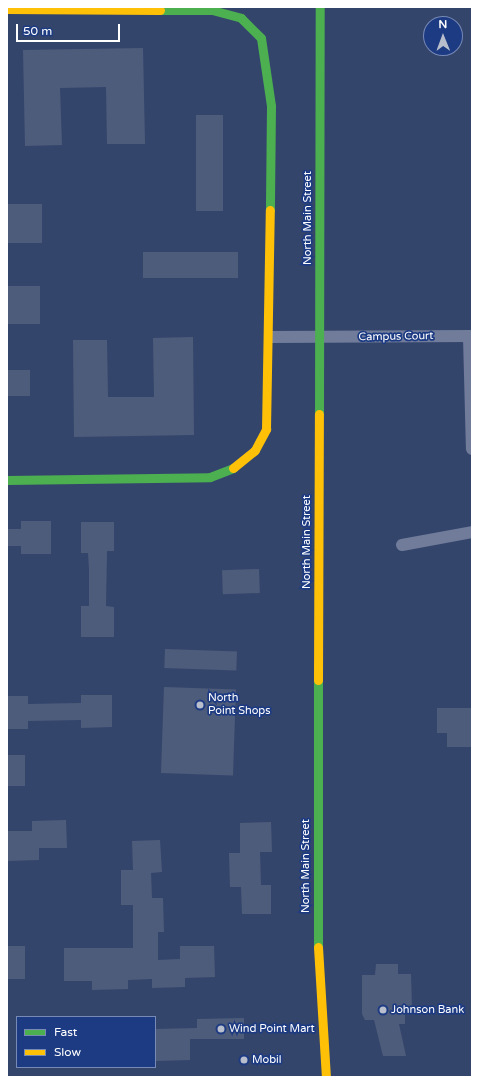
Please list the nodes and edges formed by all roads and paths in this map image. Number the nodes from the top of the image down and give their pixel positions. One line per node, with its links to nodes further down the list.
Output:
1 (320, 7): 5 (main road, North Main Street)
2 (7, 9): 3 (main road)
3 (270, 336): 5 (street, Campus Court); 7 (main road)
4 (471, 336): 5 (street, Campus Court); 6 (street)
5 (319, 338): 10 (main road, North Main Street)
6 (472, 449)
7 (7, 480)
8 (472, 532): 9 (street)
9 (402, 545)
10 (326, 1077)

